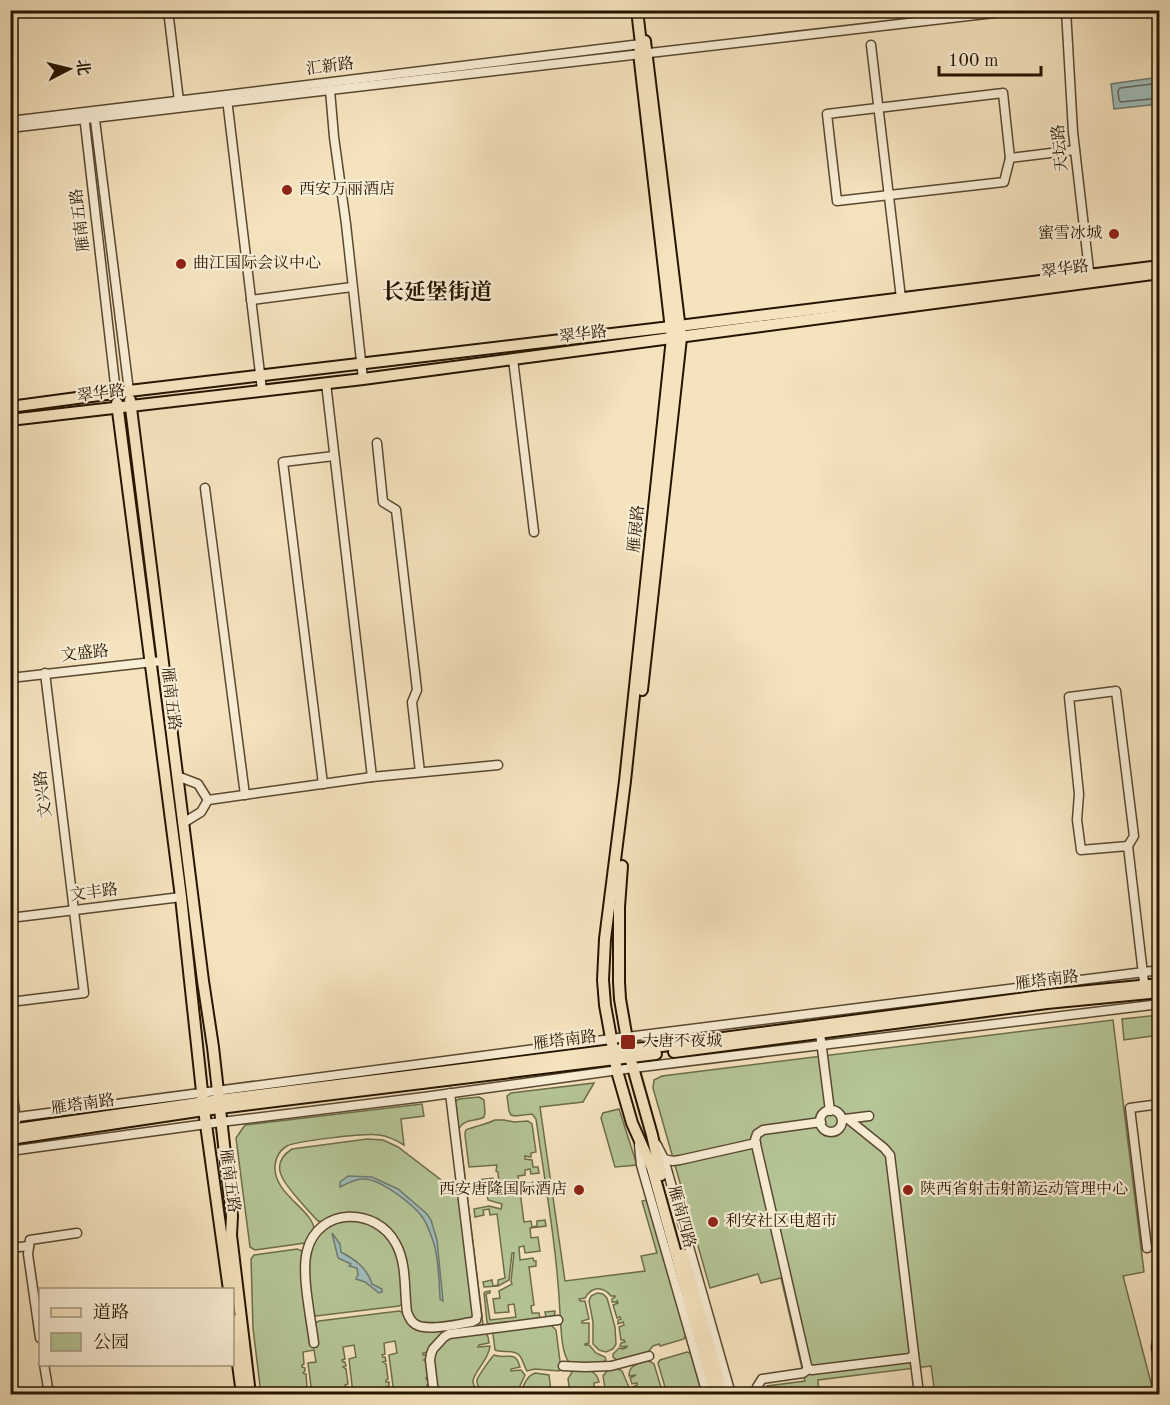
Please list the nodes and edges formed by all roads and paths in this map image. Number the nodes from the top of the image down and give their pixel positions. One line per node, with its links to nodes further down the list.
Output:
1 (168, 10): 10 (street)
2 (637, 10): 7 (main road, 雁展路)
3 (642, 10): 7 (main road, 雁展路)
4 (1066, 10): 16 (street, 天坛路)
5 (994, 13): 7 (street, 汇新路)
6 (871, 45): 11 (street)
7 (642, 50): 8 (street, 汇新路); 9 (street, 汇新路); 25 (main road, 雁展路)
8 (330, 90): 9 (street, 汇新路); 22 (street)
9 (227, 99): 10 (street, 汇新路); 12 (street, 汇新路); 24 (street)
10 (179, 101): 12 (street, 汇新路)
11 (879, 108): 17 (street); 18 (street); 18 (street)
12 (95, 114): 13 (street, 汇新路); 32 (street, 雁南五路)
13 (84, 116): 14 (street, 汇新路); 15 (street, 汇新路); 33 (street, 雁南五路)
14 (10, 121)
15 (10, 128)
16 (1075, 150): 17 (street); 21 (street, 天坛路)
17 (1010, 158): 18 (street)
18 (890, 195): 23 (street)
19 (1160, 266): 21 (main road, 翠华路)
20 (1160, 273): 21 (main road, 翠华路)
21 (1090, 278): 23 (main road, 翠华路); 25 (main road, 翠华路)
22 (352, 287): 24 (street); 27 (street)
23 (902, 298): 25 (main road, 翠华路)
24 (251, 300): 28 (street)
25 (676, 332): 26 (main road, 翠华路); 27 (main road, 翠华路); 66 (main road, 雁展路); 68 (main road, 雁展路)
26 (513, 359): 29 (main road, 翠华路); 41 (street)
27 (362, 365): 28 (main road, 翠华路); 29 (street)
28 (261, 377): 31 (street); 32 (main road, 翠华路)
29 (363, 379): 30 (main road, 翠华路)
30 (326, 383): 31 (main road, 翠华路); 39 (street)
31 (262, 390): 34 (main road, 翠华路)
32 (129, 392): 33 (main road, 翠华路); 34 (main road, 雁南五路)
33 (116, 393): 35 (main road, 雁南五路); 36 (main road, 翠华路)
34 (130, 405): 35 (main road, 翠华路); 42 (main road, 雁南五路)
35 (117, 407): 37 (main road, 翠华路); 43 (main road, 雁南五路)
36 (10, 408)
37 (10, 420)
38 (377, 443): 47 (street)
39 (334, 456): 49 (street); 50 (street)
40 (204, 488): 51 (street)
41 (534, 532)
42 (162, 661): 43 (street, 文盛路); 48 (main road, 雁南五路)
43 (150, 663): 44 (street, 文盛路); 55 (main road, 雁南五路)
44 (45, 674): 45 (street, 文盛路); 56 (street, 文兴路)
45 (10, 678)
46 (498, 765): 47 (street)
47 (420, 772): 49 (street)
48 (177, 776): 52 (street); 53 (main road, 雁南五路)
49 (372, 777): 50 (street)
50 (323, 784): 51 (street)
51 (245, 795): 52 (street)
52 (208, 800): 53 (street)
53 (183, 823): 76 (main road, 雁南五路)
54 (1128, 846): 54 (street); 59 (street)
55 (181, 897): 56 (street, 文丰路); 77 (main road, 雁南五路)
56 (73, 910): 57 (street, 文丰路); 63 (street, 文兴路)
57 (10, 918)
58 (1160, 970): 59 (street)
59 (1143, 972): 61 (street); 66 (street)
60 (1160, 984): 61 (main road, 雁塔南路)
61 (1145, 990): 62 (main road, 雁塔南路); 65 (main road, 雁塔南路); 69 (main road, 雁塔南路)
62 (1160, 992)
63 (10, 1002)
64 (1160, 1004): 67 (street)
65 (820, 1033): 67 (street); 69 (main road, 雁塔南路)
66 (626, 1037): 68 (street); 69 (main road, 雁展路)
67 (822, 1046): 70 (street); 79 (street)
68 (613, 1049): 69 (main road, 雁塔南路); 71 (main road, 雁南四路); 73 (main road, 雁塔南路); 73 (street)
69 (629, 1053): 70 (main road, 雁南四路)
70 (633, 1068): 71 (street); 87 (main road, 雁南四路)
71 (617, 1071): 74 (street); 88 (main road, 雁南四路)
72 (10, 1073): 81 (street)
73 (419, 1074): 75 (street); 76 (main road, 雁塔南路); 76 (street)
74 (450, 1094): 75 (street); 101 (street)
75 (423, 1097): 83 (street)
76 (219, 1100): 77 (main road, 雁塔南路); 83 (main road, 雁南五路)
77 (204, 1102): 81 (street); 85 (main road, 雁南五路); 86 (main road, 雁塔南路)
78 (1160, 1104): 95 (street)
79 (830, 1110): 82 (street); 84 (street)
80 (869, 1116): 82 (street)
81 (13, 1117): 86 (street)
82 (845, 1119): 84 (street); 102 (street)
83 (221, 1122): 85 (street); 110 (main road, 雁南五路)
84 (821, 1122): 89 (street)
85 (206, 1124): 90 (street); 96 (main road, 雁南五路)
86 (14, 1134): 90 (street)
87 (652, 1135): 91 (street); 114 (main road, 雁南四路)
88 (638, 1138): 112 (street); 113 (main road, 雁南四路)
89 (756, 1143): 91 (street); 106 (street)
90 (15, 1151)
91 (664, 1159): 115 (street)
92 (77, 1233): 93 (street)
93 (29, 1246): 94 (street); 98 (street)
94 (10, 1248)
95 (1147, 1248)
96 (229, 1288)
97 (558, 1320): 111 (street)
98 (39, 1331)
99 (234, 1334): 109 (main road)
100 (1160, 1340): 107 (street)
101 (314, 1343)
102 (914, 1354): 106 (street); 117 (street)
103 (649, 1356): 105 (street)
104 (44, 1366): 108 (street)
105 (563, 1366)
106 (809, 1369): 116 (street)
107 (1160, 1378)
108 (49, 1395)
109 (242, 1395)
110 (250, 1395)
111 (434, 1395)
112 (707, 1395)
113 (715, 1395)
114 (723, 1395)
115 (731, 1395)
116 (758, 1395)
117 (919, 1395)

